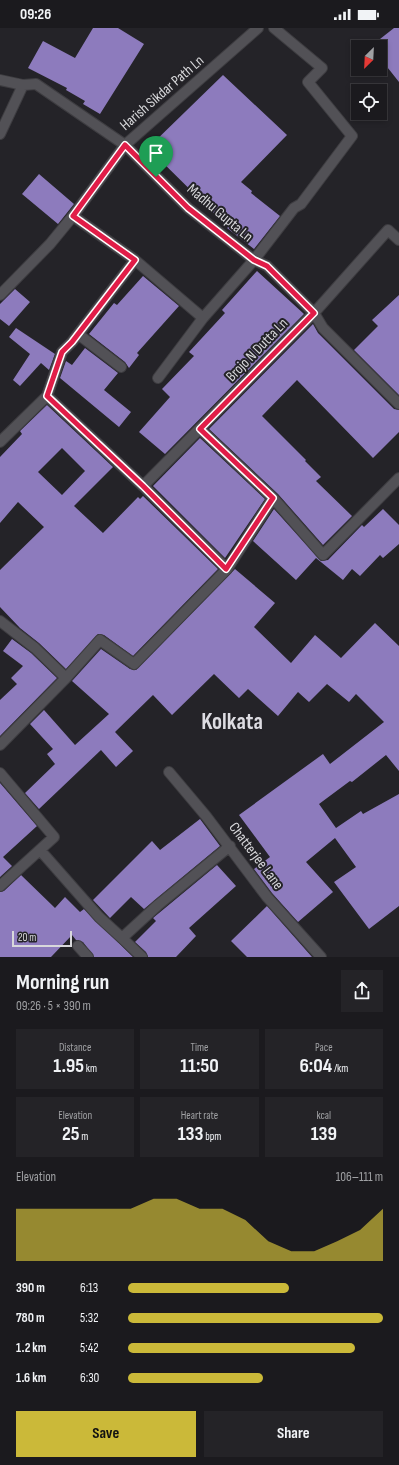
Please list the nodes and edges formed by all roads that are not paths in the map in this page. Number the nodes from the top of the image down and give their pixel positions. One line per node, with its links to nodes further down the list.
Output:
1 (258, 28): 6 (street, Harish Sikdar Path Ln)
2 (274, 28): 10 (street)
3 (0, 80): 4 (street, Madhu Gupta Ln)
4 (23, 85): 5 (street); 6 (street, Madhu Gupta Ln)
5 (0, 134)
6 (125, 145): 7 (street, Harish Sikdar Path Ln); 10 (street, Madhu Gupta Ln)
7 (73, 216): 9 (street); 11 (street, Harish Sikdar Path Ln)
8 (399, 240): 12 (street, Brojo N Dutta Ln)
9 (135, 260): 13 (street); 14 (street)
10 (254, 260): 12 (street, Madhu Gupta Ln); 13 (street)
11 (0, 295)
12 (314, 313): 18 (street, Madhu Gupta Ln); 19 (street, Brojo N Dutta Ln)
13 (203, 318): 16 (street)
14 (78, 334): 15 (street); 17 (street)
15 (121, 367)
16 (158, 378)
17 (47, 396): 20 (street); 22 (street)
18 (399, 404)
19 (200, 429): 22 (street, Brojo N Dutta Ln); 23 (street)
20 (0, 442)
21 (398, 480): 23 (street)
22 (143, 486): 24 (street)
23 (273, 498): 24 (street)
24 (226, 569): 26 (street)
25 (0, 621): 26 (street)
26 (66, 678): 27 (street)
27 (0, 745)
28 (169, 772): 30 (street, Chatterjee Lane)
29 (0, 773): 31 (street)
30 (230, 846): 33 (street); 37 (street, Chatterjee Lane)
31 (40, 850): 32 (street); 33 (street)
32 (0, 886)
33 (122, 938): 36 (street)
34 (78, 946): 35 (street)
35 (88, 957)
36 (142, 957)
37 (321, 957)

